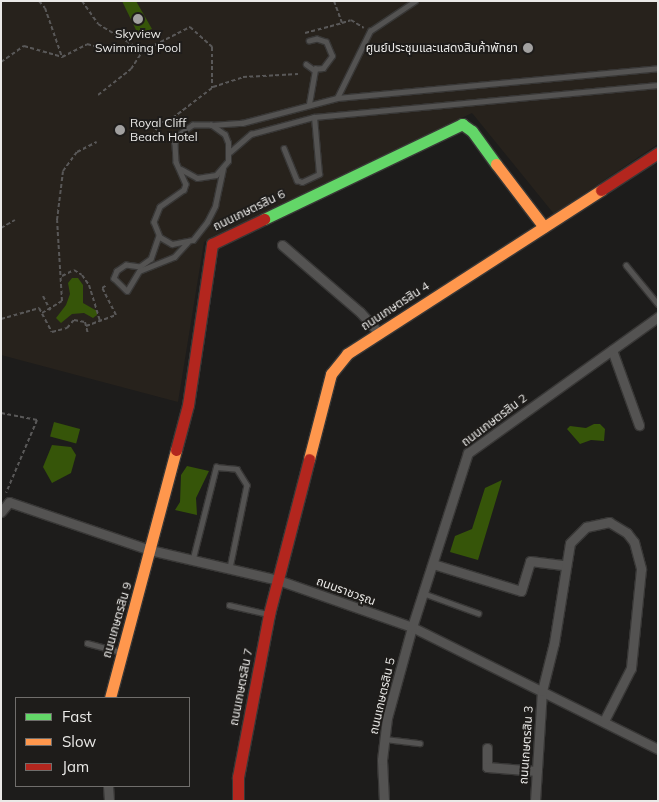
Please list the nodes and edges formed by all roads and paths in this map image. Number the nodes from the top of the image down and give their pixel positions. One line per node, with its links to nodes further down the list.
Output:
1 (39, 1): 10 (path)
2 (82, 1): 9 (path)
3 (334, 1): 5 (path)
4 (415, 1): 6 (lane)
5 (342, 24): 6 (path); 7 (path)
6 (370, 32): 19 (lane)
7 (305, 33)
8 (309, 41): 14 (lane)
9 (143, 51): 10 (path); 17 (path); 18 (path)
10 (62, 57): 11 (path)
11 (1, 62)
12 (306, 64): 14 (lane)
13 (658, 68): 19 (lane)
14 (316, 69): 20 (lane)
15 (298, 74): 17 (path)
16 (658, 85): 21 (lane)
17 (212, 88): 23 (path)
18 (98, 95)
19 (337, 98): 20 (lane)
20 (309, 104): 22 (lane)
21 (314, 117): 25 (lane); 26 (lane)
22 (211, 125): 26 (lane); 29 (lane)
23 (154, 134)
24 (97, 142): 37 (path)
25 (284, 148)
26 (230, 152): 28 (lane)
27 (658, 153): 31 (street, ถนนเกษตรสิน 4)
28 (223, 169): 29 (lane); 34 (lane)
29 (181, 170): 33 (lane)
30 (15, 220): 32 (path)
31 (544, 227): 47 (street, ถนนเกษตรสิน 4); 54 (street, ถนนเกษตรสิน 6)
32 (1, 228)
33 (159, 236): 34 (lane); 34 (lane)
34 (187, 243)
35 (282, 245): 47 (street)
36 (626, 265): 40 (lane)
37 (62, 276): 41 (path); 45 (path)
38 (107, 285): 45 (path)
39 (43, 296): 41 (path)
40 (657, 303)
41 (50, 310): 42 (path)
42 (42, 313): 44 (path); 46 (path)
43 (658, 317): 49 (street, ถนนเกษตรสิน 2)
44 (1, 319)
45 (100, 321): 46 (path)
46 (86, 326): 48 (path)
47 (378, 333): 59 (street, ถนนเกษตรสิน 4)
48 (88, 334)
49 (612, 350): 51 (street); 56 (street, ถนนเกษตรสิน 2)
50 (1, 412): 52 (path)
51 (639, 425)
52 (9, 502): 53 (street); 54 (street, ถนนราชวรุณ)
53 (1, 512)
54 (150, 550): 55 (street, ถนนราชวรุณ); 66 (street, ถนนเกษตรสิน 9)
55 (193, 558): 58 (street, ถนนราชวรุณ); 58 (lane)
56 (433, 564): 57 (street); 60 (street, ถนนเกษตรสิน 2)
57 (565, 565): 67 (street, ถนนเกษตรสิน 3); 69 (street, ถนนเกษตรสิน 3)
58 (230, 568): 59 (street, ถนนราชวรุณ)
59 (278, 580): 63 (street, ถนนเกษตรสิน 7); 64 (street, ถนนราชวรุณ)
60 (423, 593): 62 (lane); 64 (street, ถนนเกษตรสิน 2)
61 (229, 605): 63 (lane)
62 (478, 613)
63 (269, 614): 77 (street, ถนนเกษตรสิน 7)
64 (412, 627): 67 (street, ถนนราชวรุณ); 70 (street, ถนนเกษตรสิน 5)
65 (87, 643): 66 (lane)
66 (122, 653): 68 (street, ถนนเกษตรสิน 9)
67 (542, 691): 69 (street, ถนนราชวรุณ); 74 (street, ถนนเกษตรสิน 3)
68 (110, 697)
69 (604, 721): 73 (street, ถนนราชวรุณ)
70 (384, 739): 71 (lane); 78 (street, ถนนเกษตรสิน 5)
71 (420, 743)
72 (487, 748): 74 (street)
73 (658, 749)
74 (537, 771): 79 (street, ถนนเกษตรสิน 3)
75 (108, 787): 76 (street)
76 (108, 801)
77 (238, 801)
78 (384, 801)
79 (535, 801)

